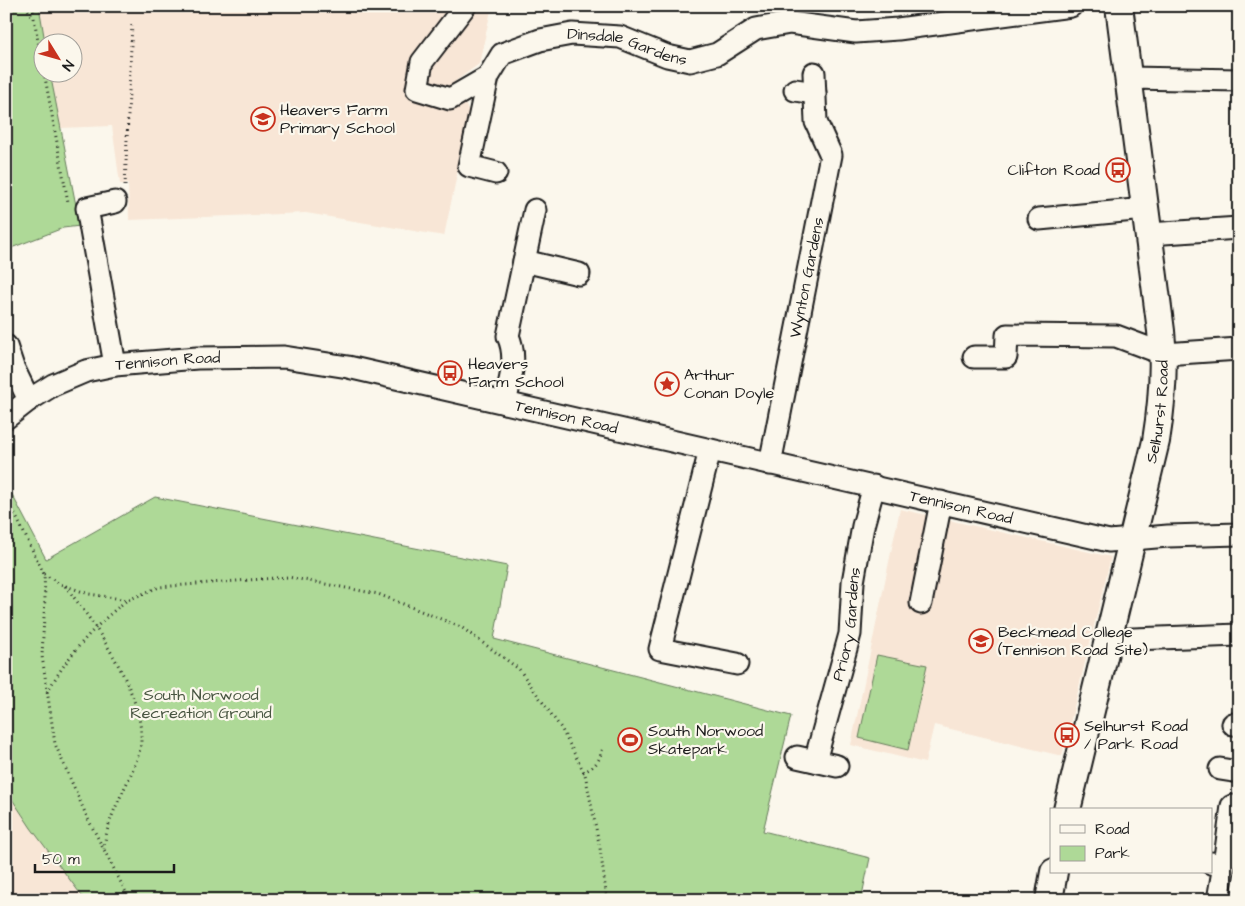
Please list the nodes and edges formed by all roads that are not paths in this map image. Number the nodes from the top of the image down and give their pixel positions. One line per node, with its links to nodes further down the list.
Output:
1 (465, 6): 4 (street)
2 (1071, 6): 4 (street, Dinsdale Gardens)
3 (1119, 6): 5 (main road, Selhurst Road)
4 (488, 77): 8 (street, Dinsdale Gardens)
5 (1129, 78): 6 (street); 10 (main road, Selhurst Road)
6 (1239, 80)
7 (808, 85): 27 (street, Wynton Gardens)
8 (496, 173)
9 (115, 202): 21 (street)
10 (1145, 209): 12 (street); 14 (main road, Selhurst Road)
11 (535, 210): 15 (street)
12 (1038, 219)
13 (1239, 228): 14 (street)
14 (1149, 234): 19 (main road, Selhurst Road)
15 (524, 261): 16 (street); 24 (street)
16 (579, 274)
17 (6, 346): 22 (street)
18 (1239, 349): 19 (street)
19 (1164, 354): 20 (street); 31 (main road, Selhurst Road)
20 (974, 358)
21 (115, 365): 23 (street, Tennison Road); 24 (street, Tennison Road)
22 (10, 370): 23 (street)
23 (29, 400): 25 (street, Tennison Road)
24 (505, 403): 26 (street, Tennison Road)
25 (6, 418)
26 (710, 450): 27 (street, Tennison Road); 35 (street)
27 (770, 464): 28 (street, Tennison Road)
28 (874, 486): 29 (street, Tennison Road); 36 (street, Priory Gardens)
29 (941, 502): 31 (street, Tennison Road); 32 (street)
30 (1239, 534): 31 (street, Tennison Road)
31 (1132, 540): 34 (main road, Selhurst Road)
32 (921, 603)
33 (1239, 635): 34 (street)
34 (1107, 640): 38 (main road, Selhurst Road)
35 (738, 664)
36 (837, 766)
37 (1232, 806): 39 (street)
38 (1067, 808)
39 (1218, 864): 42 (street)
40 (1054, 874): 41 (main road)
41 (1049, 900)
42 (1218, 900)

